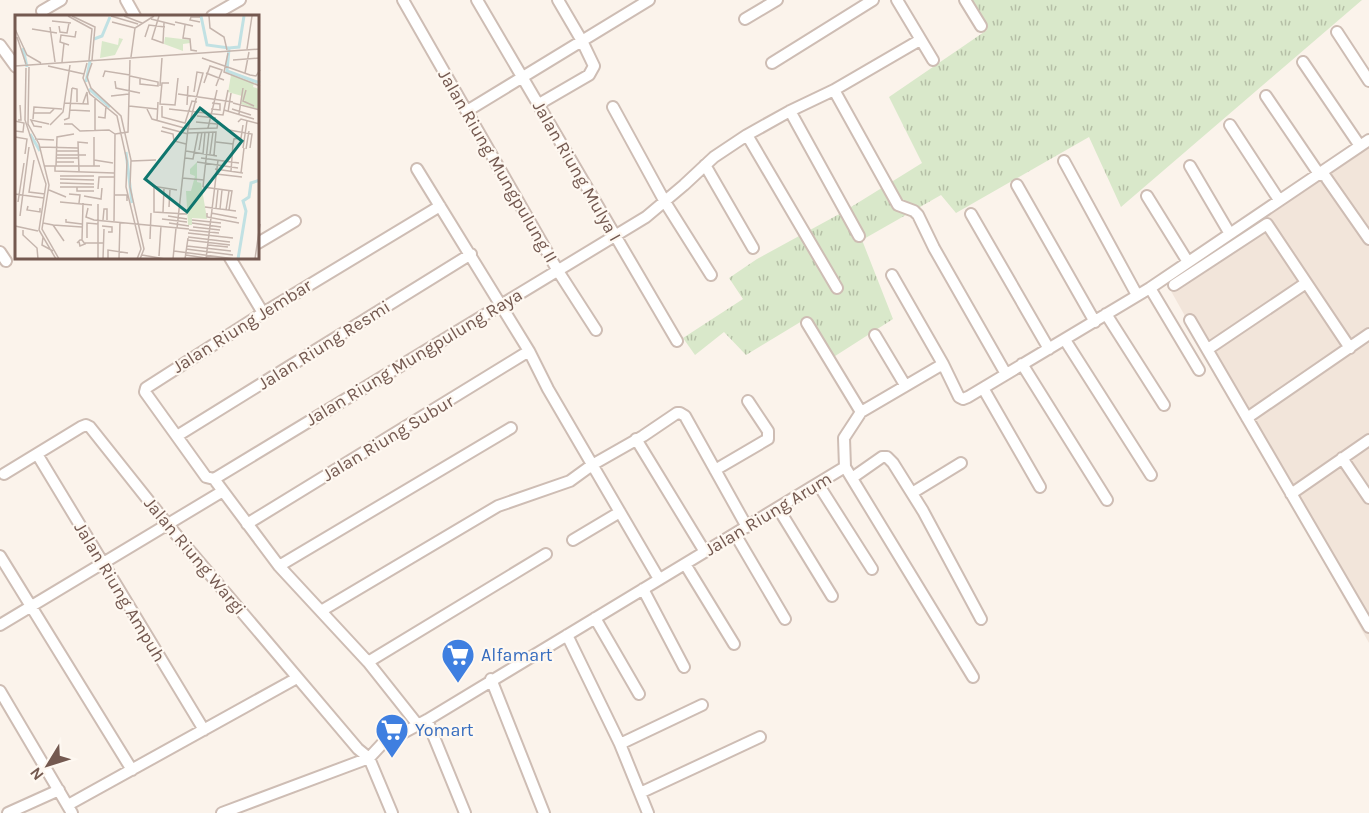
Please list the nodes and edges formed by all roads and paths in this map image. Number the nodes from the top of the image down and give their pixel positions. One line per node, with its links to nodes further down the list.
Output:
1 (61, 0): 13 (street)
2 (127, 0): 14 (street)
3 (240, 0): 15 (street)
4 (403, 0): 32 (street, Jalan Riung Mungpulung II)
5 (477, 0): 26 (street, Jalan Riung Mulya I)
6 (558, 0): 20 (street)
7 (649, 0): 12 (street)
8 (777, 0): 16 (street)
9 (873, 0): 24 (street)
10 (897, 0): 19 (street)
11 (965, 0): 17 (street)
12 (636, 4): 20 (street)
13 (42, 11)
14 (134, 15)
15 (214, 15)
16 (745, 19)
17 (981, 26)
18 (1337, 32): 27 (street)
19 (920, 40): 22 (street); 28 (street, Jalan Riung Mungpulung Raya)
20 (582, 41): 26 (street); 30 (street)
21 (0, 45): 25 (street)
22 (933, 60)
23 (1303, 62): 36 (street)
24 (772, 63)
25 (15, 66)
26 (523, 77): 30 (street, Jalan Riung Mulya I); 32 (street)
27 (1369, 81)
28 (834, 90): 33 (street, Jalan Riung Mungpulung Raya); 84 (street)
29 (1266, 96): 41 (street)
30 (538, 104): 50 (street, Jalan Riung Mulya I)
31 (613, 107): 45 (street)
32 (467, 111): 58 (street, Jalan Riung Mungpulung II)
33 (790, 111): 35 (street, Jalan Riung Mungpulung Raya); 51 (street)
34 (1230, 125): 44 (street)
35 (747, 135): 38 (street, Jalan Riung Mungpulung Raya); 63 (street)
36 (1364, 143): 41 (street)
37 (1064, 160): 65 (street)
38 (705, 165): 45 (street, Jalan Riung Mungpulung Raya); 54 (street)
39 (1190, 166): 49 (street)
40 (417, 169): 46 (street)
41 (1322, 175): 44 (street); 52 (street)
42 (1017, 185): 70 (street)
43 (1147, 196): 57 (street)
44 (1279, 200): 49 (street)
45 (665, 202): 50 (street, Jalan Riung Mungpulung Raya); 59 (street)
46 (440, 206): 55 (street); 67 (street, Jalan Riung Jembar)
47 (971, 214): 78 (street)
48 (295, 221): 53 (street)
49 (1230, 234): 57 (street)
50 (616, 236): 58 (street, Jalan Riung Mungpulung Raya); 76 (street, Jalan Riung Mulya I)
51 (859, 236)
52 (1369, 239)
53 (260, 242)
54 (753, 248)
55 (471, 254): 66 (street); 92 (street, Jalan Riung Resmi)
56 (231, 260): 67 (street)
57 (1188, 262): 64 (street)
58 (558, 271): 66 (street, Jalan Riung Mungpulung Raya); 72 (street, Jalan Riung Mungpulung II)
59 (711, 275)
60 (892, 275): 81 (street)
61 (1306, 282): 62 (street); 77 (street); 79 (street)
62 (1174, 285)
63 (837, 288)
64 (1150, 288): 65 (street); 83 (street)
65 (1137, 295): 68 (street)
66 (501, 304): 80 (street); 104 (street, Jalan Riung Mungpulung Raya)
67 (262, 313): 92 (street, Jalan Riung Jembar)
68 (1106, 314): 70 (street); 88 (street)
69 (1190, 320): 79 (street)
70 (1095, 322): 75 (street)
71 (807, 323): 89 (street)
72 (596, 330)
73 (1369, 334): 77 (street)
74 (875, 335): 85 (street)
75 (1065, 340): 78 (street); 102 (street)
76 (677, 341)
77 (1350, 348): 90 (street)
78 (1049, 349): 82 (street)
79 (1208, 350): 90 (street)
80 (529, 351): 98 (street); 114 (street, Jalan Riung Subur)
81 (943, 364): 85 (street, Jalan Riung Arum); 86 (street)
82 (1022, 364): 84 (street); 111 (street)
83 (1199, 370)
84 (1006, 374): 86 (street)
85 (905, 385): 89 (street, Jalan Riung Arum)
86 (983, 388): 106 (street)
87 (748, 401): 100 (street)
88 (1164, 405)
89 (861, 412): 99 (street, Jalan Riung Arum)
90 (1247, 418): 109 (street)
91 (511, 428): 124 (street)
92 (177, 436): 104 (street, Jalan Riung Jembar)
93 (636, 439): 98 (street); 100 (street); 119 (street)
94 (1369, 440): 96 (street)
95 (37, 454): 101 (street, Jalan Riung Wargi); 115 (street, Jalan Riung Wargi); 122 (street, Jalan Riung Ampuh)
96 (1342, 458): 109 (street); 110 (street)
97 (961, 464): 108 (street)
98 (592, 465): 113 (street); 130 (street)
99 (845, 467): 103 (street); 105 (street, Jalan Riung Arum)
100 (715, 470): 116 (street)
101 (4, 474)
102 (1151, 475)
103 (852, 478): 108 (street); 140 (street)
104 (214, 479): 107 (street, Jalan Riung Jembar)
105 (819, 483): 112 (street, Jalan Riung Arum); 125 (street)
106 (1041, 488)
107 (223, 491): 114 (street, Jalan Riung Jembar); 115 (street)
108 (912, 493): 133 (street)
109 (1291, 494): 135 (street)
110 (1369, 498)
111 (1107, 500)
112 (778, 508): 116 (street, Jalan Riung Arum); 128 (street)
113 (620, 512): 118 (street); 126 (street)
114 (247, 524): 124 (street, Jalan Riung Jembar)
115 (168, 525): 122 (street); 141 (street, Jalan Riung Wargi)
116 (747, 527): 117 (street, Jalan Riung Arum)
117 (735, 534): 119 (street, Jalan Riung Arum); 132 (street)
118 (573, 540)
119 (705, 552): 123 (street, Jalan Riung Arum)
120 (546, 554): 138 (street)
121 (0, 556): 129 (street)
122 (104, 564): 129 (street); 147 (street, Jalan Riung Ampuh)
123 (685, 564): 126 (street, Jalan Riung Arum); 137 (street)
124 (279, 566): 130 (street, Jalan Riung Jembar)
125 (872, 569)
126 (659, 579): 127 (street, Jalan Riung Arum)
127 (643, 589): 131 (street, Jalan Riung Arum); 139 (street)
128 (832, 596)
129 (32, 607): 134 (street); 151 (street)
130 (325, 609): 138 (street, Jalan Riung Jembar)
131 (595, 618): 136 (street, Jalan Riung Arum); 144 (street)
132 (785, 619)
133 (981, 619)
134 (0, 625)
135 (1369, 627)
136 (567, 634): 142 (street, Jalan Riung Arum); 149 (street)
137 (734, 644)
138 (368, 662): 146 (street, Jalan Riung Jembar)
139 (684, 667)
140 (973, 677)
141 (297, 678): 147 (street); 150 (street, Jalan Riung Wargi)
142 (491, 680): 146 (street, Jalan Riung Arum); 159 (street)
143 (0, 691): 152 (street)
144 (639, 694)
145 (702, 705): 149 (street)
146 (423, 722): 150 (street, Jalan Riung Arum); 158 (street, Jalan Riung Jembar)
147 (204, 730): 151 (street)
148 (760, 737): 153 (street)
149 (620, 744): 153 (street)
150 (369, 758): 156 (street, Jalan Riung Arum); 157 (street)
151 (132, 770): 154 (street)
152 (59, 790): 154 (street); 155 (street)
153 (640, 793): 160 (street)
154 (70, 809)
155 (8, 813)
156 (222, 813)
157 (392, 813)
158 (465, 813)
159 (544, 813)
160 (648, 813)

